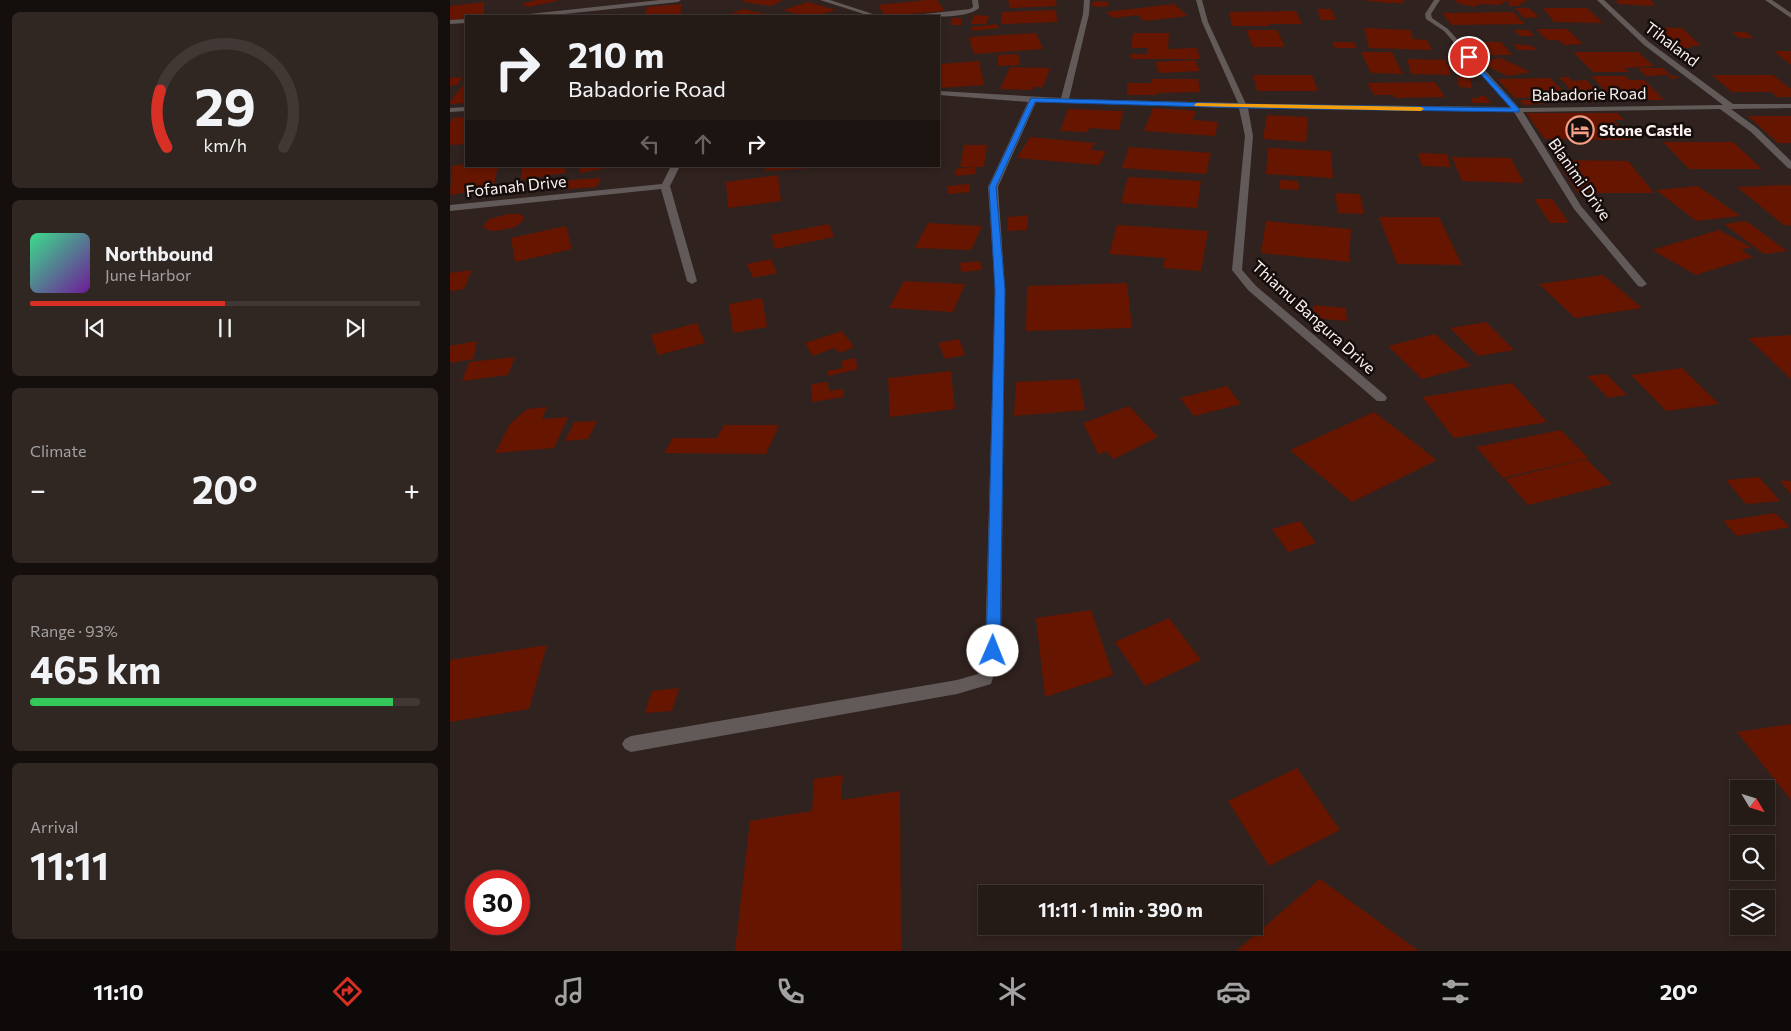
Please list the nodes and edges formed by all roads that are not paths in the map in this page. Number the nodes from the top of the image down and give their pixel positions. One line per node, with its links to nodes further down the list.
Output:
1 (678, 0): 9 (street)
2 (823, 0): 10 (street)
3 (975, 0): 11 (street)
4 (1087, 0): 17 (street)
5 (1199, 0): 18 (street)
6 (1437, 0): 24 (street, Blanimi Drive)
7 (1600, 0): 19 (street, Tihaland)
8 (1768, 0): 12 (street)
9 (538, 15)
10 (873, 15)
11 (934, 15)
12 (1791, 16)
13 (465, 21): 14 (street)
14 (450, 22)
15 (940, 93): 16 (street, Babadorie Road)
16 (1033, 100): 17 (street, Babadorie Road); 32 (street)
17 (1065, 100): 18 (street, Babadorie Road)
18 (1243, 106): 24 (street, Babadorie Road); 31 (street, Thiamu Bangura Drive)
19 (1731, 106): 20 (street, Babadorie Road); 21 (street, Babadorie Road)
20 (1791, 106)
21 (1721, 107): 24 (street, Babadorie Road); 25 (street)
22 (465, 108): 23 (street)
23 (450, 110)
24 (1517, 110): 30 (street, Blanimi Drive)
25 (1791, 166)
26 (675, 167): 27 (street)
27 (665, 186): 28 (street, Fofanah Drive); 29 (street)
28 (450, 208)
29 (692, 281)
30 (1642, 284)
31 (1381, 398)
32 (631, 744)

